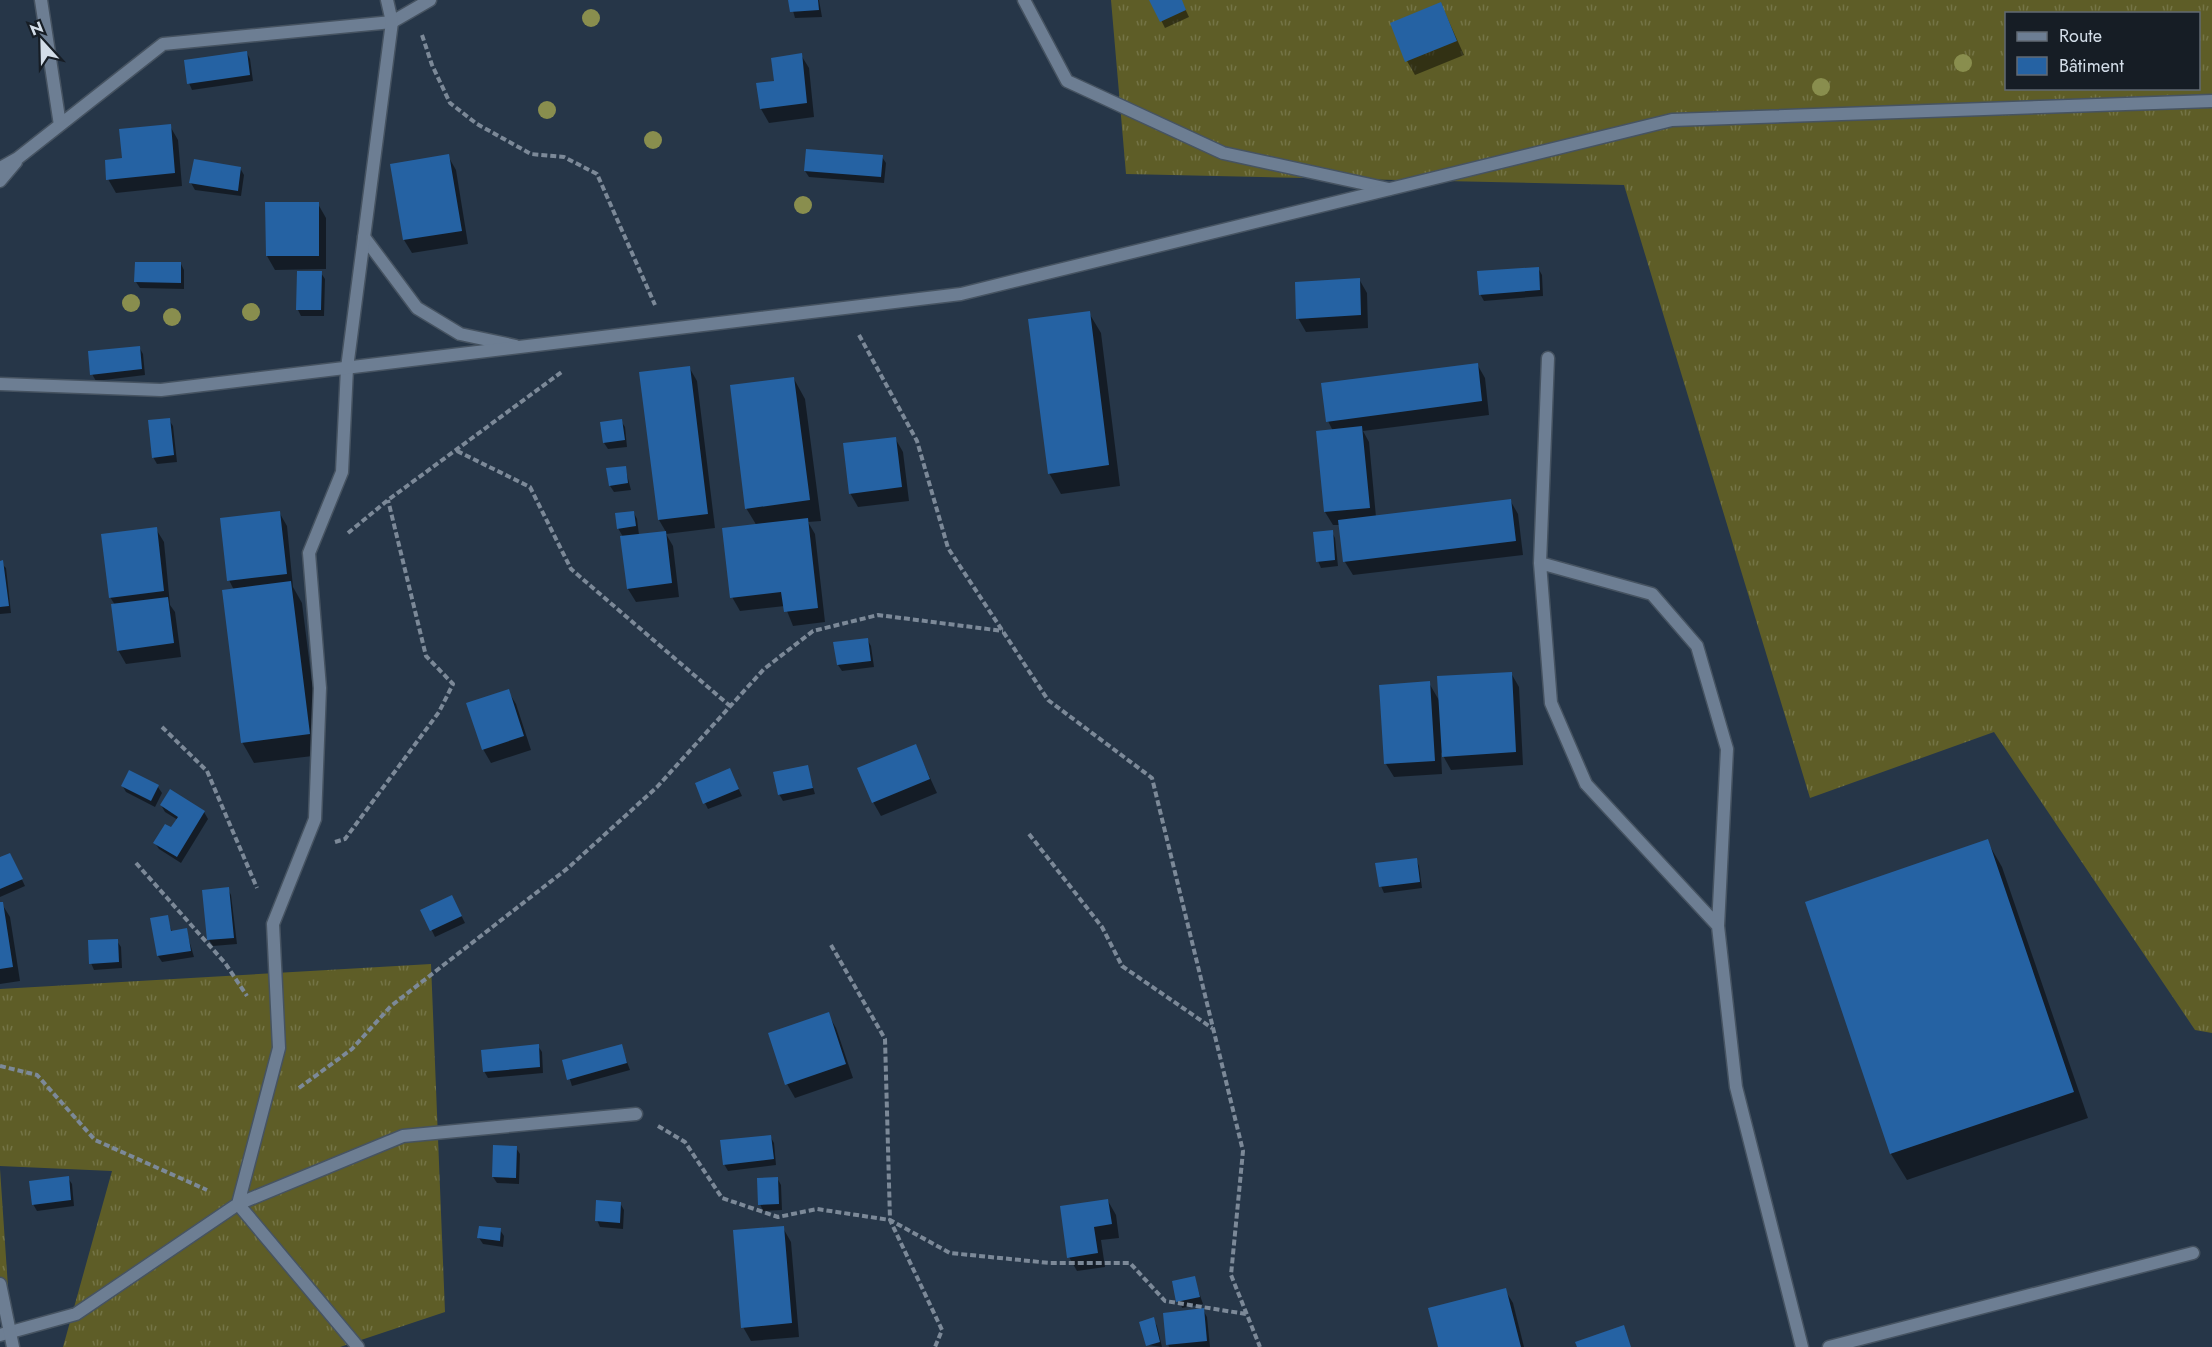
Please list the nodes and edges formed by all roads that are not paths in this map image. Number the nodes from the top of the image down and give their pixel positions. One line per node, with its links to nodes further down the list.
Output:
1 (41, 0): 7 (street)
2 (387, 0): 5 (street)
3 (430, 0): 5 (street)
4 (1024, 0): 11 (street)
5 (392, 22): 7 (street); 12 (street)
6 (2212, 101): 11 (street)
7 (60, 125): 8 (street)
8 (18, 158): 9 (street); 10 (street)
9 (0, 168)
10 (0, 181)
11 (1389, 189): 13 (street)
12 (364, 237): 13 (street); 15 (street)
13 (520, 347): 15 (street)
14 (1548, 358): 17 (street)
15 (347, 368): 16 (street); 20 (street)
16 (0, 384)
17 (1539, 563): 18 (street); 18 (street)
18 (1718, 927): 26 (street)
19 (636, 1114): 20 (street)
20 (238, 1204): 23 (street); 25 (street)
21 (2193, 1253): 27 (street)
22 (0, 1284): 23 (street)
23 (5, 1334): 24 (street)
24 (13, 1347)
25 (358, 1347)
26 (1802, 1347)
27 (1829, 1347)

